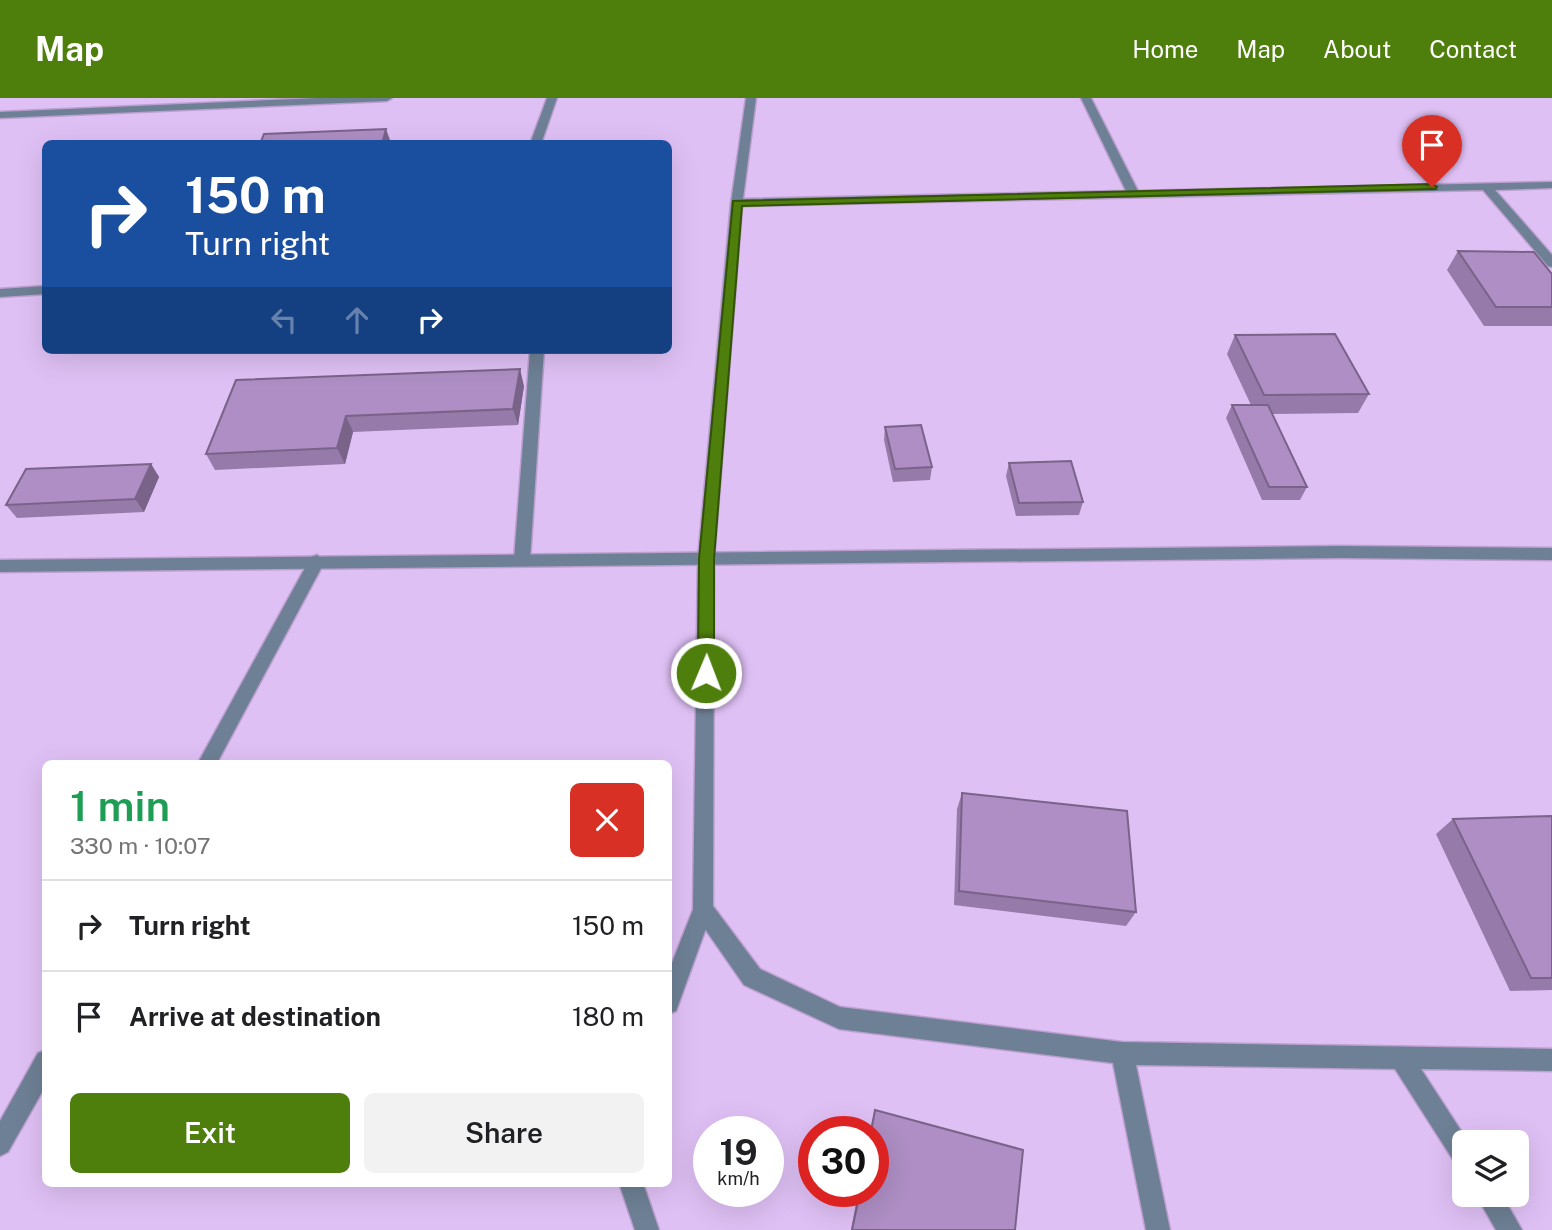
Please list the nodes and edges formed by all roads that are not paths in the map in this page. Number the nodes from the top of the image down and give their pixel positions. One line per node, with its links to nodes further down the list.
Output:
1 (387, 98): 5 (street)
2 (552, 98): 6 (street)
3 (751, 98): 10 (street)
4 (1086, 98): 9 (street)
5 (0, 115)
6 (536, 140)
7 (1552, 185): 8 (street)
8 (1486, 186): 9 (street); 11 (street)
9 (1133, 193): 10 (street)
10 (737, 203): 16 (street)
11 (1552, 263)
12 (42, 290): 13 (street)
13 (0, 293)
14 (537, 354): 18 (street)
15 (1552, 554): 16 (street)
16 (706, 559): 18 (street); 21 (street)
17 (317, 561): 18 (street); 19 (street); 20 (street)
18 (522, 561)
19 (0, 566)
20 (209, 760)
21 (703, 909): 22 (street); 23 (street)
22 (672, 992)
23 (1122, 1053): 24 (street); 32 (street)
24 (1401, 1058): 25 (street); 27 (street)
25 (1552, 1060)
26 (42, 1068): 28 (street)
27 (1452, 1138)
28 (0, 1144)
29 (632, 1187): 31 (street)
30 (1496, 1207): 33 (street)
31 (646, 1230)
32 (1158, 1230)
33 (1510, 1230)

